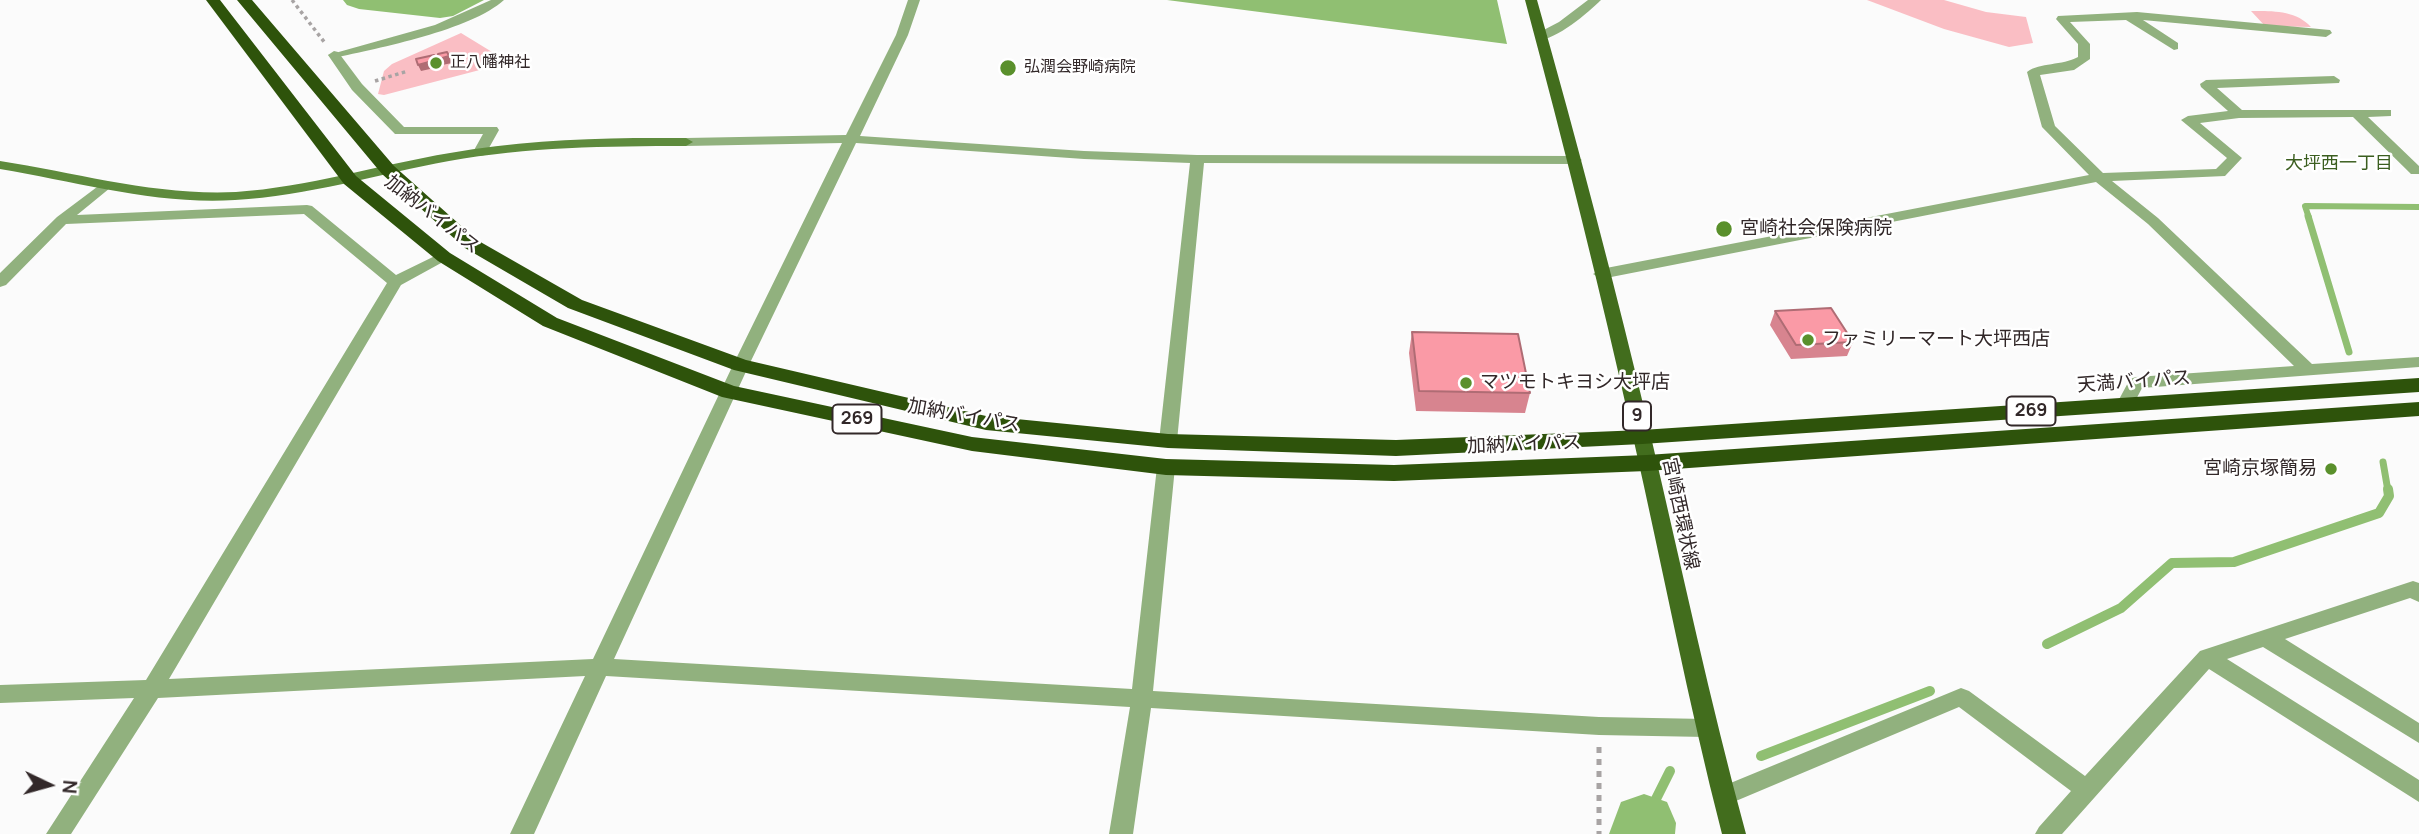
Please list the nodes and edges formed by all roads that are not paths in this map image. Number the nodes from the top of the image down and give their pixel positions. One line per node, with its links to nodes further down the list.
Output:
1 (214, 0): 24 (highway, 加納バイパス / 269)
2 (244, 0): 21 (highway, 加納バイパス / 269)
3 (499, 0): 11 (lane)
4 (914, 0): 16 (street)
5 (1531, 0): 9 (main road, 宮崎西環状線 / 9)
6 (1595, 0): 9 (street)
7 (2130, 17): 8 (street); 10 (street); 23 (street)
8 (2326, 33)
9 (1540, 37): 19 (main road, 宮崎西環状線 / 9)
10 (2174, 46)
11 (334, 55): 17 (street)
12 (2334, 80): 14 (street)
13 (2386, 113): 15 (street)
14 (2239, 114): 15 (street); 23 (street)
15 (2357, 114): 22 (street)
16 (850, 139): 17 (street); 18 (street); 32 (street)
17 (480, 152): 21 (street)
18 (1197, 159): 19 (street); 39 (street)
19 (1575, 160): 28 (main road, 宮崎西環状線 / 9)
20 (0, 165): 25 (street)
21 (388, 170): 24 (street); 32 (highway, 加納バイパス / 269)
22 (2416, 171)
23 (2099, 177): 28 (street); 33 (street)
24 (350, 180): 25 (street); 27 (highway, 加納バイパス / 269)
25 (105, 185): 26 (street)
26 (62, 220): 29 (street); 30 (street)
27 (444, 257): 30 (street); 35 (highway, 加納バイパス / 269)
28 (1601, 274): 38 (main road, 宮崎西環状線 / 9)
29 (0, 282)
30 (395, 282): 46 (street)
31 (2419, 362): 33 (street)
32 (741, 365): 35 (street); 39 (highway, 加納バイパス / 269)
33 (2309, 371): 36 (street)
34 (2419, 384): 36 (highway, 天満バイパス / 269)
35 (729, 392): 41 (highway, 加納バイパス / 269); 45 (street)
36 (2124, 405): 38 (highway, 天満バイパス / 269)
37 (2419, 410): 40 (highway, 269)
38 (1642, 437): 39 (highway, 加納バイパス / 269); 40 (main road, 宮崎西環状線 / 9)
39 (1168, 441)
40 (1647, 463): 41 (highway, 加納バイパス / 269); 49 (main road, 宮崎西環状線 / 9)
41 (1166, 467): 48 (street)
42 (2419, 594): 43 (street)
43 (2266, 638): 44 (street); 50 (street)
44 (2207, 657): 51 (street); 52 (street)
45 (601, 667): 46 (street); 48 (street); 55 (street)
46 (152, 689): 47 (street); 54 (street)
47 (0, 694)
48 (1142, 697): 49 (street); 56 (street)
49 (1706, 727): 53 (main road, 宮崎西環状線 / 9)
50 (2419, 734)
51 (2087, 790): 53 (street); 58 (street)
52 (2419, 792)
53 (1724, 796): 57 (main road, 宮崎西環状線 / 9)
54 (58, 834)
55 (522, 834)
56 (1122, 834)
57 (1734, 834)
58 (2047, 834)

